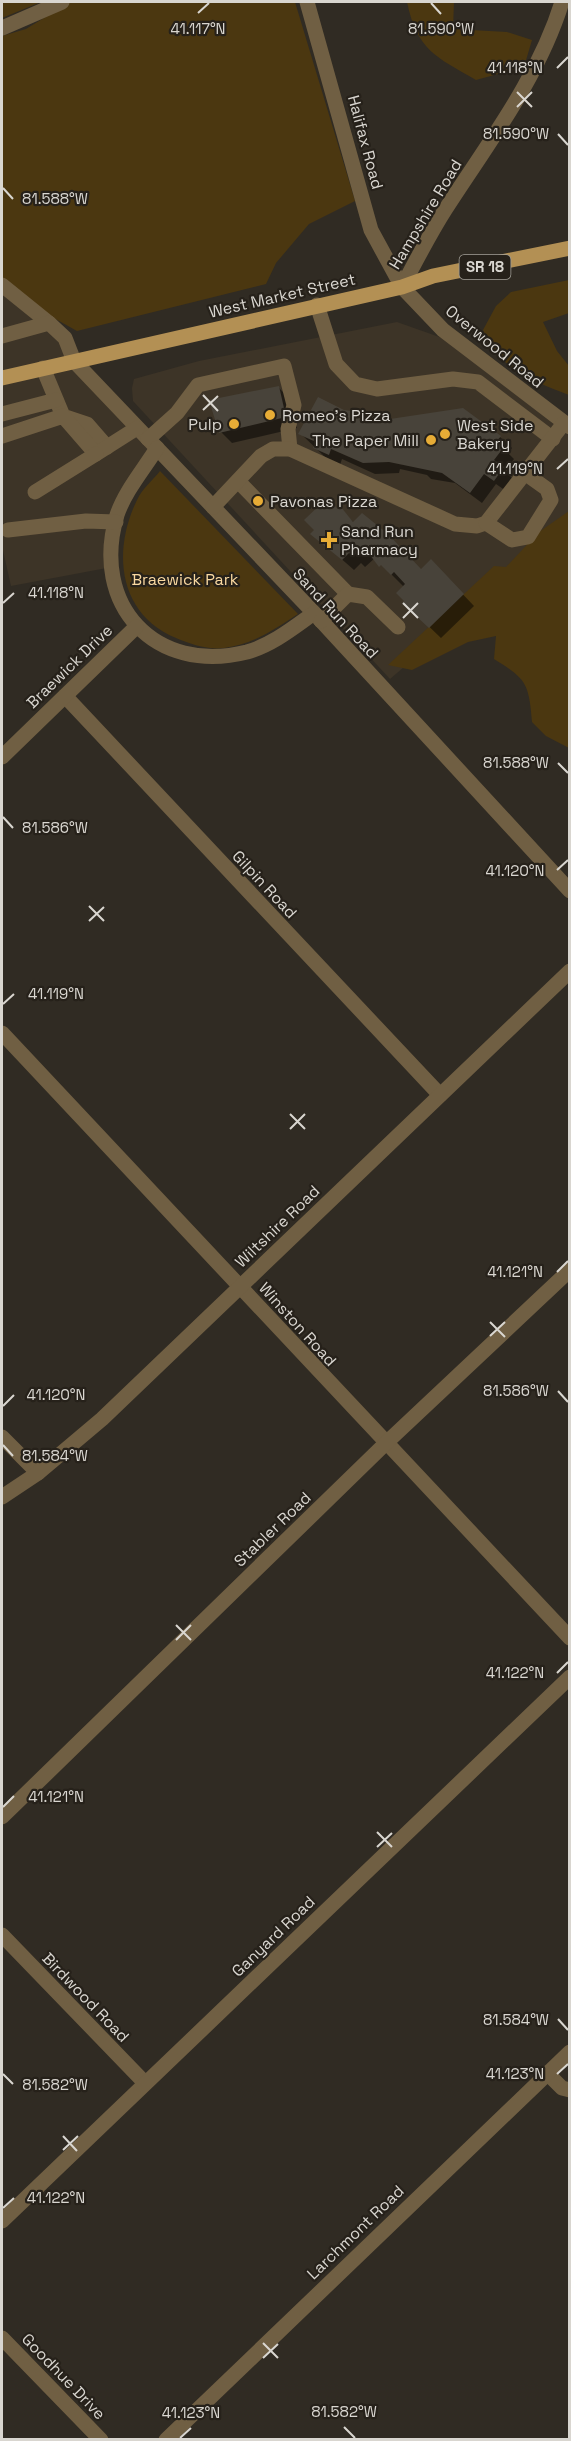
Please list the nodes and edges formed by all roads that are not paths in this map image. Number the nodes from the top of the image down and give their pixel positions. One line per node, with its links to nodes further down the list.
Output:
1 (62, 2): 4 (street)
2 (307, 2): 7 (street, Halifax Road)
3 (561, 2): 7 (street, Hampshire Road)
4 (2, 28)
5 (570, 248): 7 (main road, West Market Street / SR 18)
6 (2, 285): 9 (street, Sand Run Road)
7 (402, 286): 8 (main road, West Market Street / SR 18); 17 (street, Overwood Road)
8 (317, 305): 11 (main road, West Market Street / SR 18); 20 (street)
9 (49, 323): 10 (street); 11 (street, Sand Run Road)
10 (2, 336)
11 (74, 361): 12 (main road, West Market Street / SR 18); 19 (street, Sand Run Road)
12 (43, 368): 13 (main road, West Market Street / SR 18); 14 (street)
13 (2, 378)
14 (56, 400): 15 (street); 16 (street)
15 (2, 414)
16 (63, 416): 18 (street); 22 (street)
17 (567, 425): 20 (street)
18 (2, 436)
19 (147, 438): 21 (street); 22 (street); 26 (street, Sand Run Road); 27 (street)
20 (553, 439): 23 (street)
21 (290, 449): 24 (street); 28 (street)
22 (101, 451): 25 (street)
23 (526, 474): 28 (street); 28 (street)
24 (238, 481): 26 (street); 30 (street)
25 (35, 492)
26 (213, 507): 31 (street, Sand Run Road)
27 (116, 522): 29 (street); 32 (street)
28 (486, 523)
29 (8, 530)
30 (348, 594): 31 (street); 33 (street)
31 (317, 617): 32 (street); 36 (street, Sand Run Road)
32 (136, 627): 34 (street, Braewick Drive)
33 (398, 627)
34 (65, 696): 35 (street, Braewick Drive); 39 (street, Gilpin Road)
35 (2, 757)
36 (570, 891)
37 (570, 971): 39 (street, Wiltshire Road)
38 (2, 1033): 41 (street, Winston Road)
39 (440, 1095): 41 (street, Wiltshire Road)
40 (570, 1270): 43 (street, Stabler Road)
41 (240, 1287): 43 (street, Winston Road); 44 (street, Wiltshire Road)
42 (2, 1437): 44 (street)
43 (385, 1444): 46 (street, Winston Road); 48 (street, Stabler Road)
44 (38, 1473): 45 (street, Wiltshire Road)
45 (2, 1497)
46 (570, 1638)
47 (570, 1677): 52 (street, Ganyard Road)
48 (2, 1817)
49 (2, 1935): 52 (street, Birdwood Road)
50 (570, 2052): 51 (street, Larchmont Road)
51 (547, 2073): 53 (street); 57 (street, Larchmont Road)
52 (145, 2083): 54 (street, Ganyard Road)
53 (570, 2090)
54 (2, 2221)
55 (2, 2338): 56 (street, Goodhue Drive)
56 (100, 2439)
57 (166, 2439)

